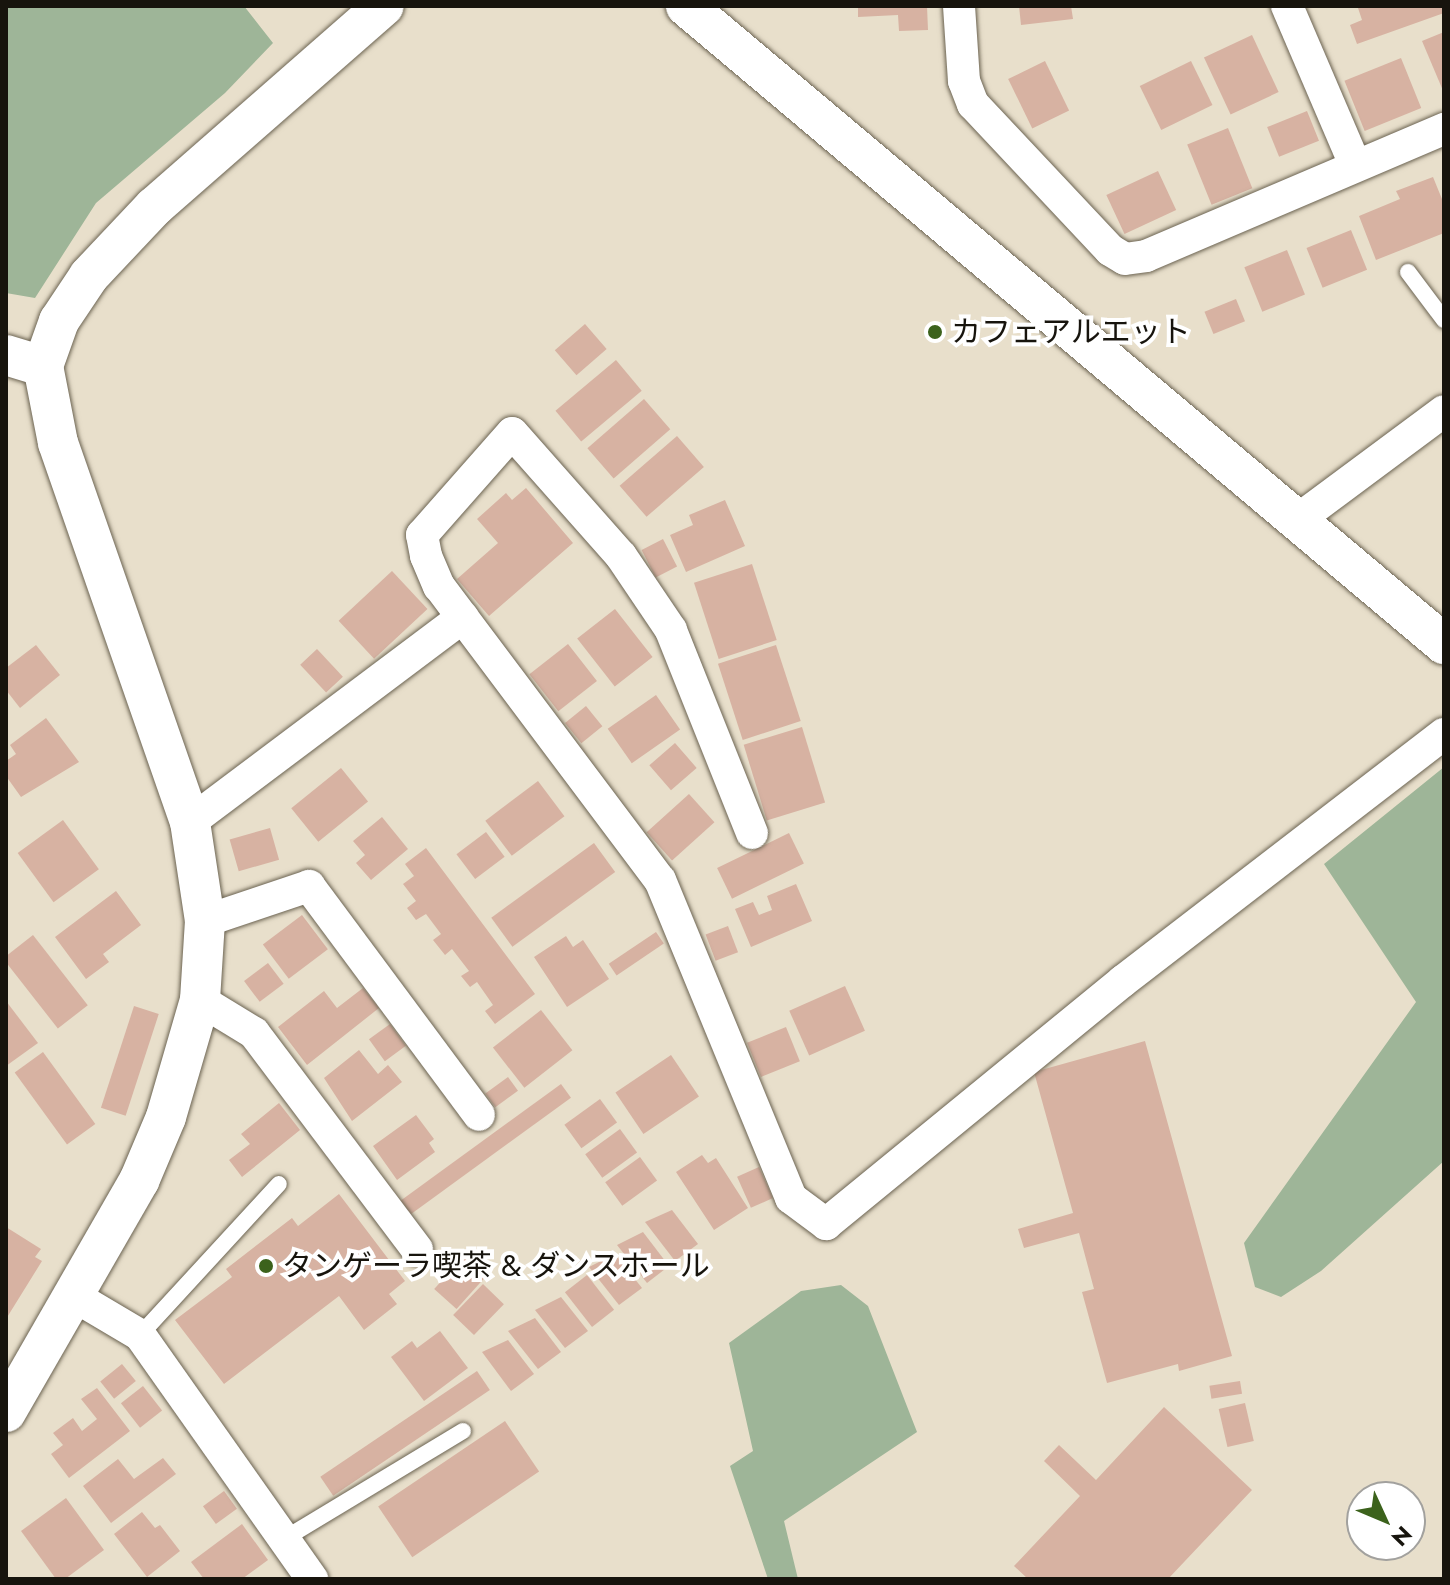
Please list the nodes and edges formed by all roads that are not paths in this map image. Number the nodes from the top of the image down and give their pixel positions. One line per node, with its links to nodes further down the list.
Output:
1 (384, 6): 9 (street)
2 (686, 6): 11 (street)
3 (959, 6): 6 (street)
4 (1287, 6): 6 (street)
5 (1444, 129): 6 (street)
6 (1355, 165)
7 (1408, 272): 8 (lane)
8 (1444, 320)
9 (25, 360): 15 (street)
10 (1444, 411): 11 (street)
11 (1296, 521): 13 (street)
12 (463, 617): 14 (street); 15 (street); 16 (street)
13 (1444, 644)
14 (1444, 734)
15 (190, 822): 17 (street)
16 (752, 833)
17 (205, 921): 18 (street); 19 (street)
18 (200, 1000): 21 (street); 22 (street)
19 (479, 1115)
20 (279, 1184): 23 (lane)
21 (417, 1249)
22 (74, 1296): 23 (street); 24 (street)
23 (140, 1335): 26 (street)
24 (6, 1412)
25 (463, 1431): 26 (lane)
26 (284, 1539): 27 (street)
27 (312, 1579)

